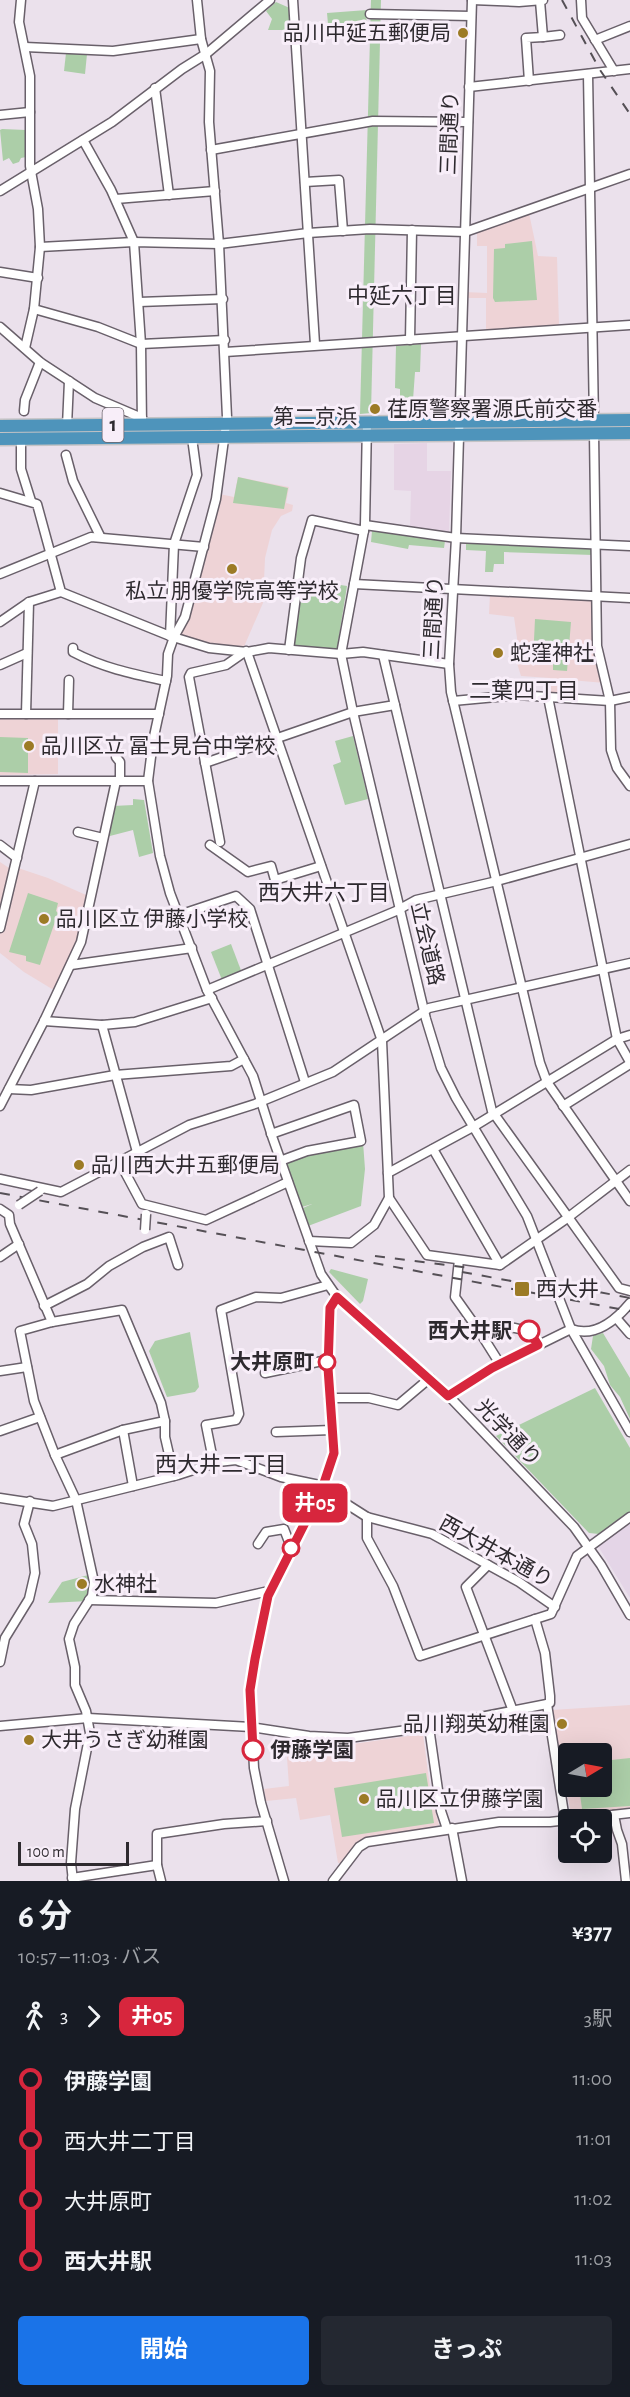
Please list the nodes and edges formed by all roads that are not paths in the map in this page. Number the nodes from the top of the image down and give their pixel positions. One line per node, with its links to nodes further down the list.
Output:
1 (21, 0): 16 (street)
2 (197, 0): 14 (street)
3 (270, 0): 17 (street)
4 (293, 0): 27 (street)
5 (472, 0): 8 (street); 10 (street, 三間通り)
6 (545, 0): 8 (street)
7 (581, 0): 15 (street)
8 (540, 1): 13 (street)
9 (370, 14): 10 (street)
10 (471, 16): 22 (street, 三間通り)
11 (630, 26): 15 (street)
12 (560, 35): 13 (street)
13 (543, 37): 21 (street)
14 (201, 39): 16 (street); 17 (street)
15 (595, 40): 19 (street)
16 (25, 47): 24 (street)
17 (206, 54): 23 (street); 29 (street)
18 (630, 69): 19 (street)
19 (614, 71): 20 (street)
20 (588, 75): 21 (street); 33 (street)
21 (529, 81): 22 (street)
22 (469, 87): 26 (street, 三間通り)
23 (156, 88): 28 (street); 36 (street)
24 (30, 112): 25 (street); 30 (street)
25 (0, 115)
26 (468, 122): 27 (street); 40 (street, 三間通り)
27 (302, 134): 29 (street); 32 (street)
28 (83, 140): 30 (street); 37 (street)
29 (211, 150): 35 (street)
30 (31, 172): 34 (street); 44 (street)
31 (630, 174): 33 (street)
32 (305, 182): 39 (street); 41 (street)
33 (591, 189): 40 (street); 52 (street)
34 (0, 191)
35 (215, 191): 36 (street); 43 (street)
36 (170, 195): 37 (street)
37 (116, 199): 42 (street)
38 (412, 230): 39 (street); 40 (street); 55 (street)
39 (343, 231): 41 (street)
40 (465, 232): 53 (street, 三間通り)
41 (308, 233): 43 (street); 57 (street)
42 (134, 242): 43 (street); 44 (street); 48 (street)
43 (219, 244): 47 (street)
44 (40, 247): 46 (street)
45 (0, 272): 46 (street)
46 (38, 278): 49 (street)
47 (223, 299): 48 (street); 54 (street)
48 (139, 302): 56 (street)
49 (34, 309): 56 (street); 58 (street)
50 (630, 325): 52 (street)
51 (0, 327): 58 (street)
52 (592, 327): 53 (street); 69 (street)
53 (462, 336): 55 (street); 65 (street, 三間通り)
54 (225, 340): 56 (street); 59 (street)
55 (410, 340): 57 (street)
56 (141, 344): 64 (street)
57 (315, 344): 59 (street)
58 (25, 348): 60 (street)
59 (225, 352): 70 (street)
60 (40, 362): 61 (street); 62 (street)
61 (69, 381): 64 (street); 68 (street)
62 (24, 411)
63 (630, 420): 69 (highway, 第二京浜 / 1)
64 (142, 421): 68 (highway, 第二京浜 / 1); 70 (highway, 第二京浜 / 1)
65 (458, 422): 66 (highway, 第二京浜 / 1); 69 (highway, 第二京浜 / 1); 72 (street, 三間通り)
66 (367, 423): 70 (highway, 第二京浜 / 1); 73 (street, 立会道路)
67 (0, 426): 68 (highway, 第二京浜 / 1)
68 (67, 426)
69 (594, 427): 71 (highway, 第二京浜 / 1); 72 (highway, 第二京浜 / 1); 84 (street)
70 (226, 431): 73 (highway, 第二京浜 / 1); 74 (highway, 第二京浜 / 1); 86 (street)
71 (630, 433)
72 (458, 435): 73 (highway, 第二京浜 / 1); 82 (street, 三間通り)
73 (367, 436): 80 (street, 立会道路)
74 (192, 438): 76 (highway, 第二京浜 / 1); 83 (street)
75 (0, 439): 76 (highway, 第二京浜 / 1)
76 (21, 439): 79 (street)
77 (66, 455): 81 (street)
78 (0, 493): 79 (street)
79 (32, 501): 87 (street)
80 (365, 528): 82 (street); 89 (street, 立会道路); 98 (street)
81 (100, 536): 83 (street); 87 (street)
82 (456, 538): 84 (street); 90 (street, 三間通り)
83 (174, 544): 86 (street); 96 (street)
84 (596, 546): 85 (street); 92 (street)
85 (630, 546)
86 (204, 547): 96 (street)
87 (51, 555): 88 (street); 91 (street)
88 (0, 574)
89 (354, 584): 90 (street); 101 (street, 立会道路)
90 (454, 589): 92 (street); 103 (street, 三間通り)
91 (61, 592): 94 (street); 96 (street)
92 (596, 597): 93 (street); 110 (street)
93 (630, 598)
94 (29, 602): 95 (street); 100 (street)
95 (0, 622)
96 (172, 636): 99 (street); 106 (street, 光学通り)
97 (73, 648): 106 (street)
98 (289, 650): 99 (street); 101 (street)
99 (246, 651): 117 (street); 119 (street)
100 (27, 652): 104 (street); 114 (street)
101 (341, 654): 102 (street); 112 (street, 立会道路)
102 (383, 655): 103 (street); 111 (street)
103 (449, 664): 109 (street, 三間通り)
104 (0, 665)
105 (69, 680): 115 (street)
106 (166, 681): 116 (street, 光学通り)
107 (548, 697): 109 (street); 110 (street); 132 (street)
108 (630, 697): 110 (street)
109 (453, 701): 134 (street, 三間通り)
110 (610, 701): 124 (street)
111 (395, 705): 112 (street); 135 (street)
112 (353, 712): 117 (street); 136 (street, 立会道路)
113 (0, 714): 114 (street)
114 (26, 714): 115 (street)
115 (68, 714): 116 (street)
116 (159, 714): 123 (street, 光学通り)
117 (276, 740): 119 (street); 133 (street)
118 (116, 743): 122 (street)
119 (205, 763): 127 (street)
120 (0, 781): 121 (street)
121 (35, 781): 122 (street); 131 (street)
122 (118, 781): 123 (street); 126 (street)
123 (147, 781): 137 (street, 光学通り)
124 (630, 786)
125 (78, 832): 126 (street)
126 (102, 838): 142 (street)
127 (220, 842)
128 (630, 844): 132 (street)
129 (0, 845): 131 (street)
130 (210, 845): 133 (street)
131 (17, 858): 138 (street)
132 (579, 859): 134 (street); 144 (street)
133 (321, 866): 139 (street)
134 (497, 881): 135 (street); 145 (street, 三間通り)
135 (440, 894): 136 (street); 147 (street)
136 (401, 909): 139 (street); 148 (street, 立会道路)
137 (179, 915): 140 (street, 光学通り); 143 (street)
138 (0, 928)
139 (345, 933): 143 (street); 153 (street)
140 (192, 948): 142 (street); 146 (street, 光学通り)
141 (630, 963): 144 (street)
142 (71, 965): 149 (street)
143 (268, 966): 146 (street); 157 (street)
144 (602, 968): 145 (street); 152 (street)
145 (523, 987): 147 (street); 158 (street, 三間通り)
146 (209, 994): 150 (street); 154 (street, 光学通り)
147 (465, 1000): 148 (street); 163 (street)
148 (425, 1012): 153 (street); 164 (street, 立会道路)
149 (44, 1021): 150 (street); 159 (street)
150 (102, 1025): 156 (street)
151 (630, 1035): 152 (street)
152 (617, 1039): 155 (street); 158 (street)
153 (382, 1041): 157 (street); 171 (street)
154 (244, 1059): 156 (street); 160 (street, 光学通り)
155 (630, 1063): 162 (street)
156 (115, 1075): 159 (street); 167 (street)
157 (305, 1082): 160 (street)
158 (547, 1082): 162 (street, 三間通り); 163 (street)
159 (9, 1089): 161 (street)
160 (260, 1100): 165 (street, 光学通り); 167 (street)
161 (0, 1106)
162 (563, 1106): 174 (street, 三間通り)
163 (493, 1115): 164 (street); 181 (street)
164 (473, 1127): 166 (street); 182 (street, 立会道路)
165 (271, 1134): 169 (street, 光学通り); 169 (street)
166 (433, 1149): 171 (street); 189 (street)
167 (137, 1152): 168 (street)
168 (119, 1161): 175 (street); 179 (street)
169 (280, 1161): 173 (street, 光学通り)
170 (630, 1170): 174 (street)
171 (388, 1173): 176 (street)
172 (0, 1179): 175 (street)
173 (288, 1182): 179 (street); 183 (street, 光学通り)
174 (617, 1182): 177 (street, 三間通り); 181 (street)
175 (42, 1189): 180 (street, bridge)
176 (389, 1198): 183 (street); 187 (street)
177 (630, 1201)
178 (0, 1209): 180 (street)
179 (147, 1210): 185 (street, bridge)
180 (9, 1215): 184 (street)
181 (568, 1218): 182 (street); 191 (street)
182 (537, 1240): 189 (street); 197 (street, 立会道路)
183 (309, 1241): 190 (street, 光学通り)
184 (19, 1244): 186 (street); 194 (street)
185 (143, 1247): 188 (street); 194 (street)
186 (0, 1257)
187 (459, 1260): 189 (street); 198 (street)
188 (178, 1265)
189 (500, 1265)
190 (328, 1285): 192 (street, 光学通り); 217 (street)
191 (630, 1291)
192 (337, 1297): 201 (street); 206 (street, 光学通り)
193 (630, 1303): 195 (street)
194 (45, 1306): 196 (street)
195 (617, 1319): 197 (street); 199 (street)
196 (52, 1322): 203 (street); 210 (street)
197 (571, 1329): 200 (street); 215 (street)
198 (486, 1330): 200 (street); 202 (street)
199 (630, 1334)
200 (538, 1345): 202 (street)
201 (327, 1360): 205 (street); 208 (street)
202 (500, 1364): 207 (street)
203 (27, 1367): 204 (street); 209 (street)
204 (0, 1371)
205 (265, 1373)
206 (429, 1378): 207 (street, 光学通り); 208 (street)
207 (448, 1396): 228 (street, 光学通り)
208 (329, 1398): 212 (street)
209 (40, 1417): 213 (street); 216 (street)
210 (165, 1421): 211 (street); 218 (street)
211 (123, 1430): 216 (street); 219 (street)
212 (332, 1430): 214 (street); 220 (street)
213 (0, 1431)
214 (276, 1432)
215 (630, 1432)
216 (55, 1455): 222 (street)
217 (214, 1465): 218 (street, 西大井本通り); 220 (street, 西大井本通り)
218 (174, 1476): 219 (street, 西大井本通り)
219 (133, 1486): 222 (street, 西大井本通り)
220 (323, 1487): 224 (street, 西大井本通り); 227 (street)
221 (0, 1498): 223 (street, 西大井本通り)
222 (76, 1500): 223 (street, 西大井本通り); 231 (street)
223 (30, 1501): 236 (street)
224 (367, 1516): 229 (street, 西大井本通り); 235 (street)
225 (630, 1517): 228 (street, 西大井本通り)
226 (258, 1544): 227 (street)
227 (291, 1547): 230 (street)
228 (588, 1547): 232 (street, 西大井本通り); 233 (street, 光学通り)
229 (488, 1565): 232 (street, 西大井本通り); 235 (street)
230 (269, 1593): 231 (street); 241 (street)
231 (89, 1600): 239 (street)
232 (555, 1607): 234 (street)
233 (630, 1614)
234 (535, 1619): 235 (street); 237 (street)
235 (485, 1635): 238 (street)
236 (0, 1662)
237 (547, 1704): 238 (street); 243 (street)
238 (513, 1711): 242 (street)
239 (88, 1718): 240 (street); 241 (street); 250 (street)
240 (0, 1726)
241 (251, 1727): 242 (street); 246 (street)
242 (429, 1727): 248 (street)
243 (563, 1809)
244 (630, 1813): 245 (street)
245 (614, 1815): 255 (street)
246 (267, 1821): 249 (street); 252 (street)
247 (558, 1821): 248 (street)
248 (450, 1828): 253 (street); 254 (street)
249 (157, 1865): 250 (street); 251 (street)
250 (72, 1880)
251 (161, 1881)
252 (284, 1881)
253 (333, 1881)
254 (462, 1881)
255 (626, 1881)

